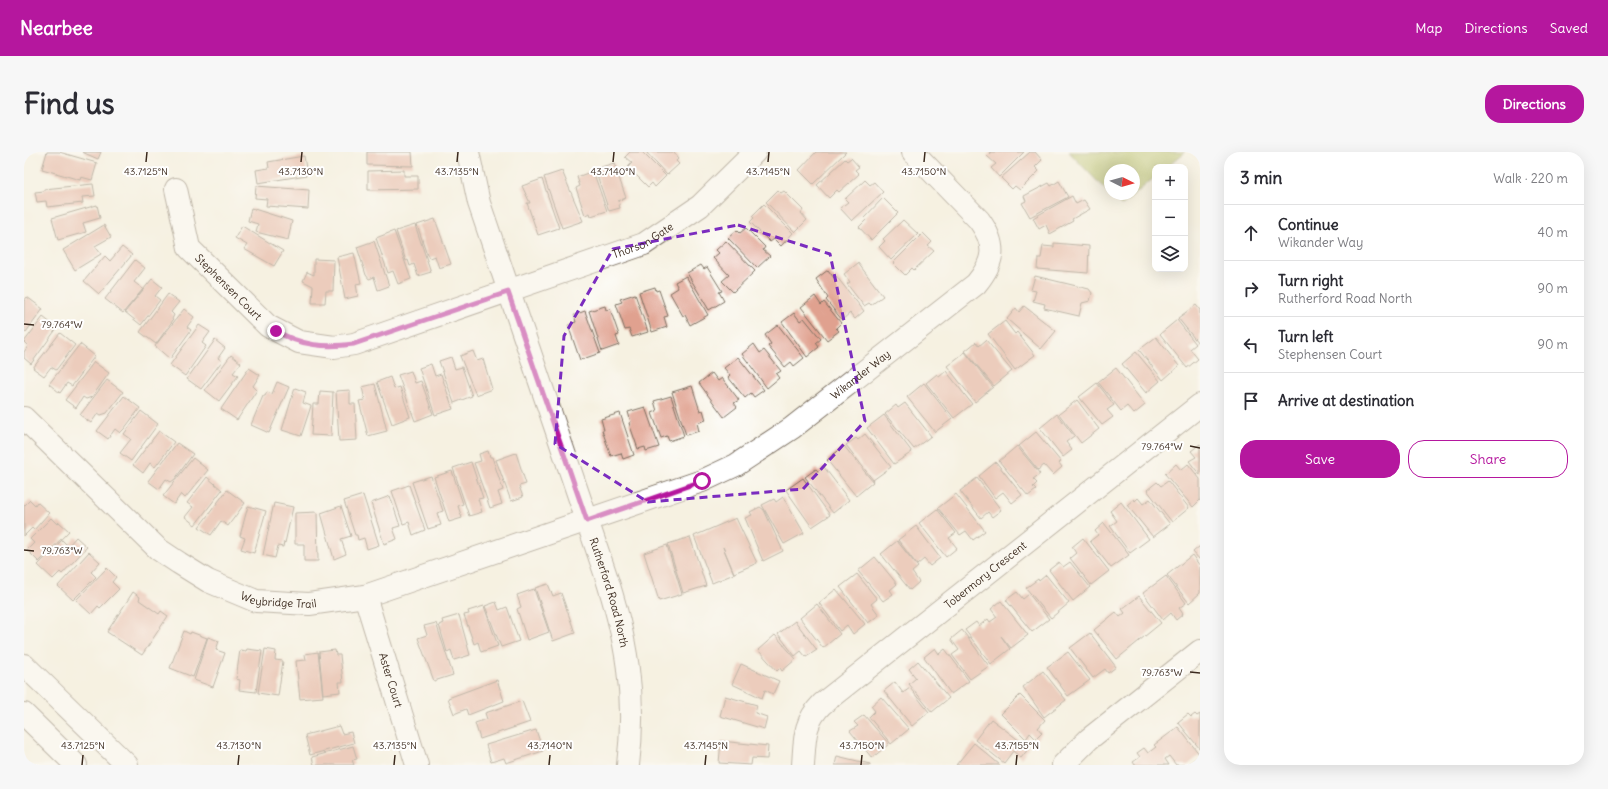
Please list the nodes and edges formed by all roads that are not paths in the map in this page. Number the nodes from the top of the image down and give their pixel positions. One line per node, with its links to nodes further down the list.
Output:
1 (468, 152): 5 (street, Rutherford Road North)
2 (755, 152): 5 (street, Thorson Gate)
3 (913, 152): 8 (street, Wikander Way)
4 (176, 189): 5 (street, Stephensen Court)
5 (508, 292): 8 (street, Rutherford Road North)
6 (1200, 405): 17 (street, Tobermory Crescent)
7 (24, 418): 9 (street, Weybridge Trail)
8 (587, 521): 9 (street, Weybridge Trail); 16 (street, Rutherford Road North)
9 (365, 596): 15 (street, Aster Court)
10 (1200, 651): 18 (street)
11 (24, 665): 14 (street)
12 (24, 714): 13 (street)
13 (76, 765)
14 (127, 765)
15 (417, 765)
16 (628, 765)
17 (803, 765)
18 (1063, 765)

